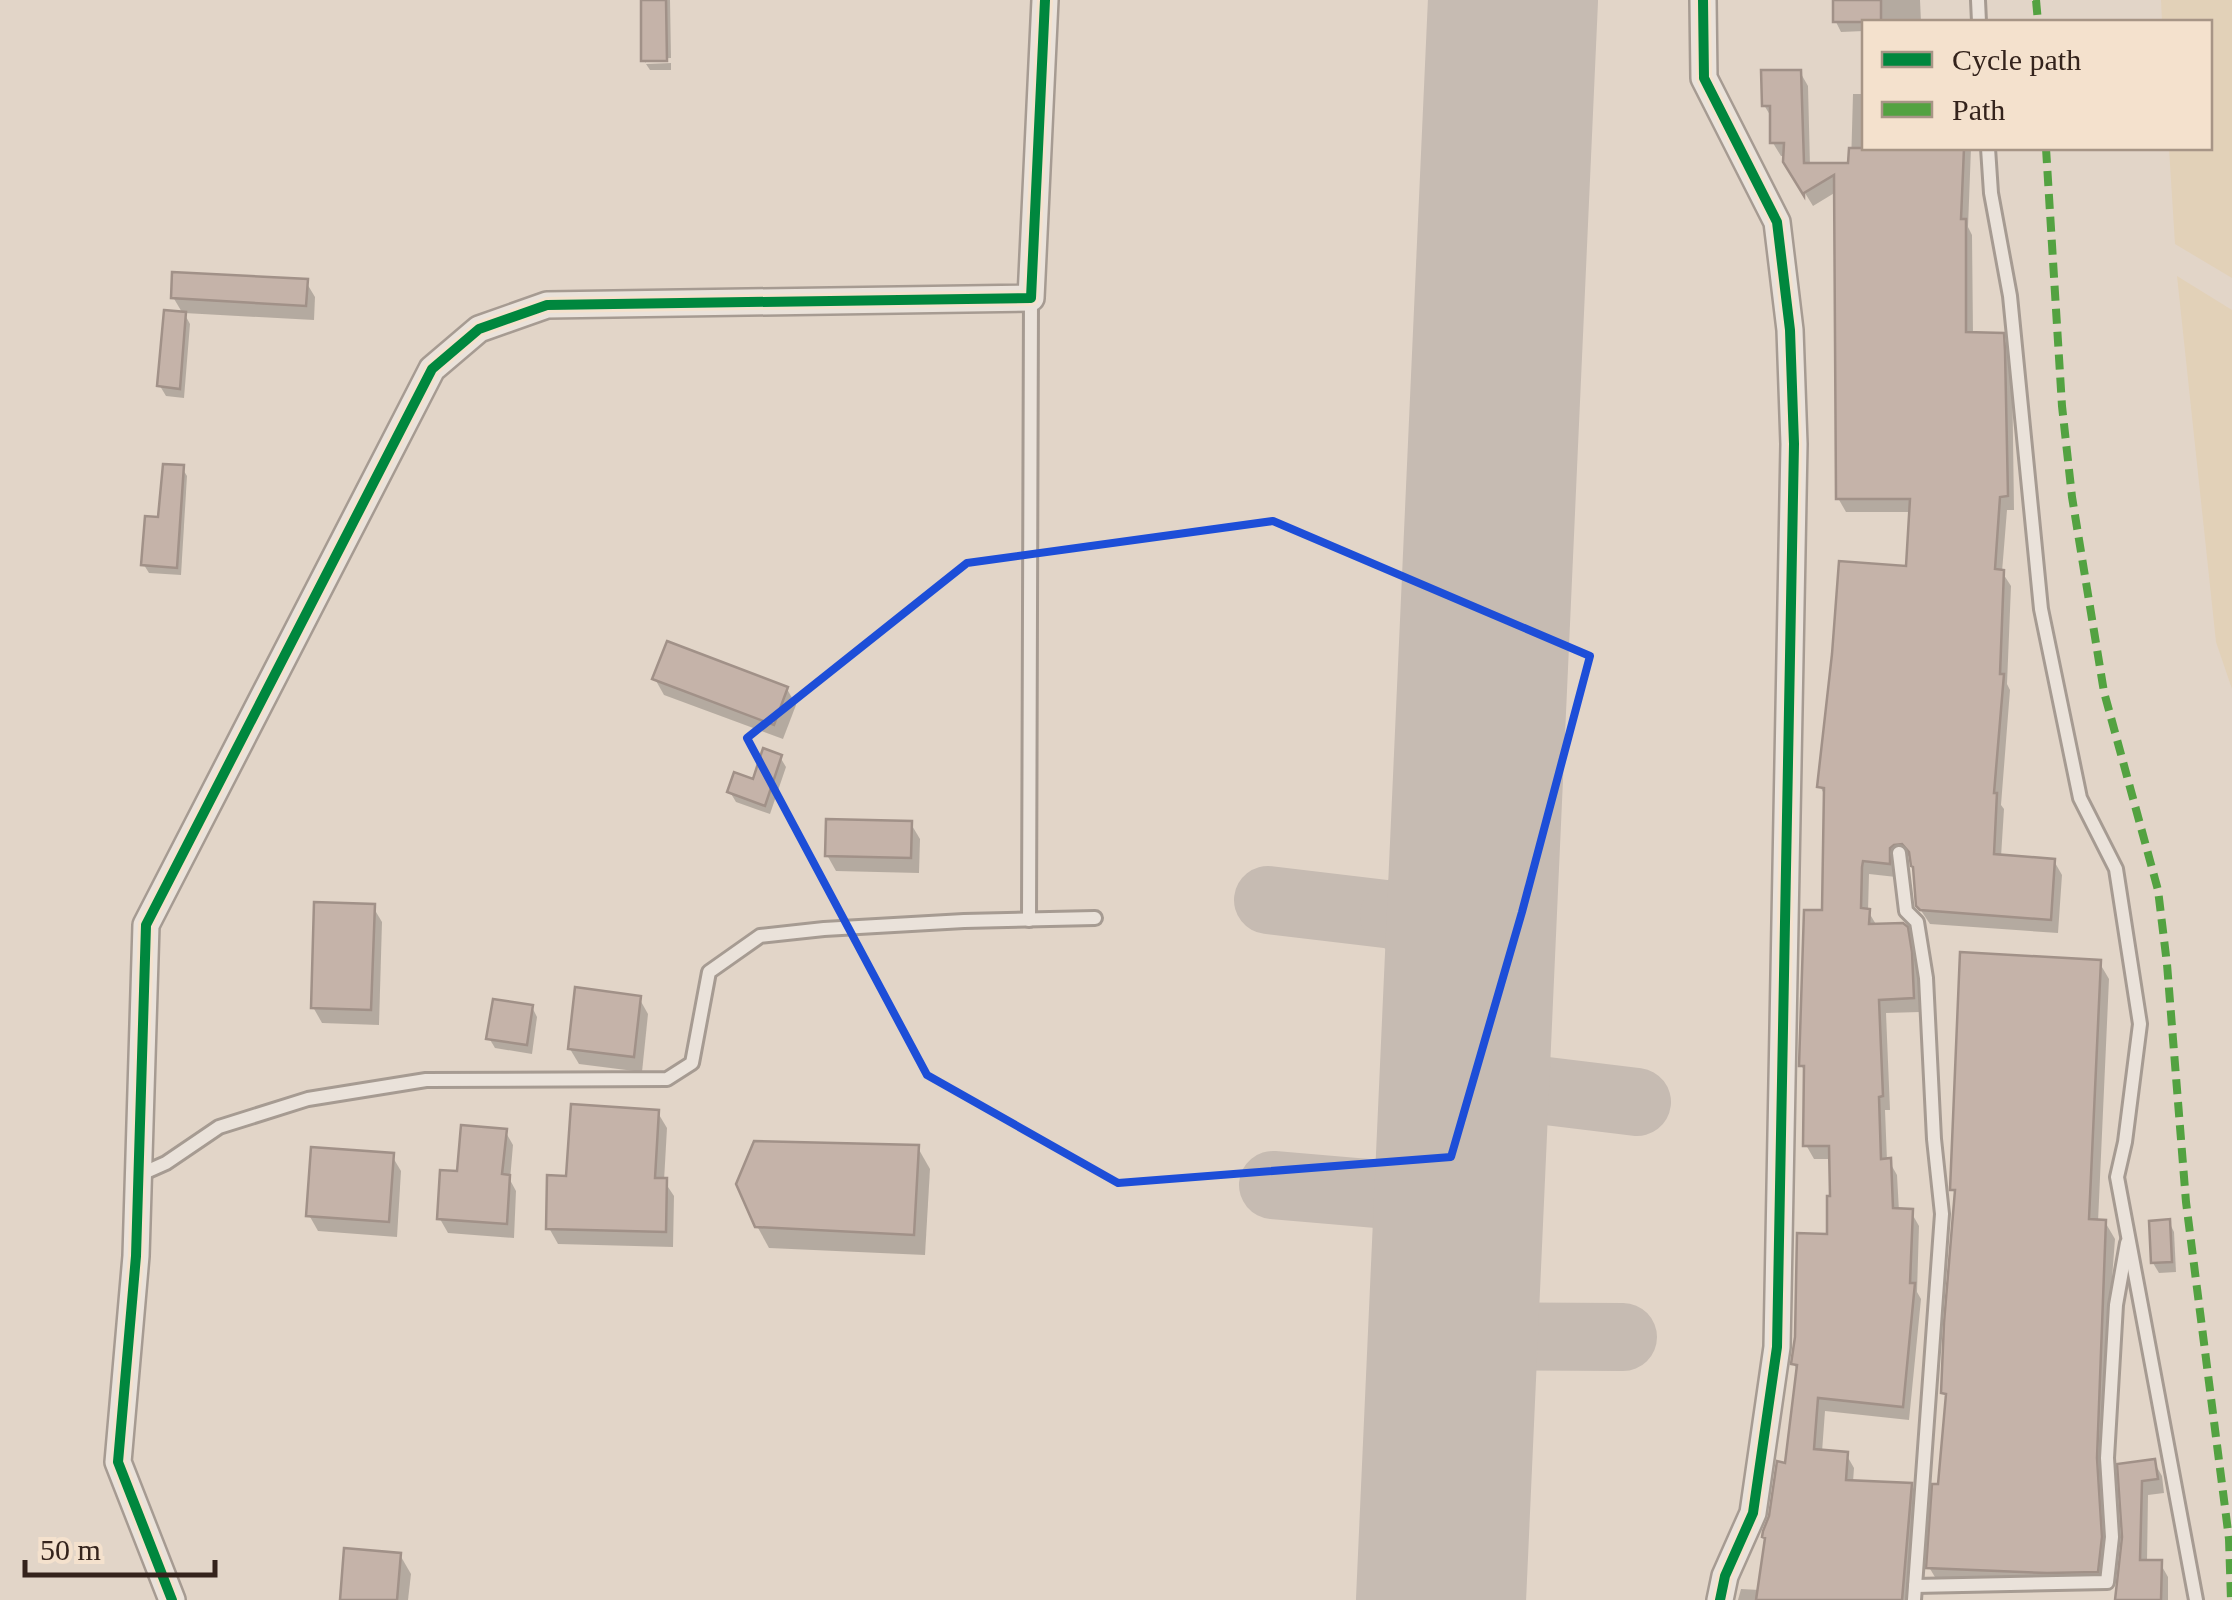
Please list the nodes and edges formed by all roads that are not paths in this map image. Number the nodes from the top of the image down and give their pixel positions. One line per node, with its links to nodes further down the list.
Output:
1 (1045, 0): 4 (street)
2 (1704, 0): 12 (street)
3 (1988, 150): 9 (lane)
4 (1031, 298): 7 (lane); 8 (street)
5 (1899, 853): 10 (lane)
6 (1094, 918): 7 (lane)
7 (1029, 920): 8 (lane)
8 (139, 1175): 11 (street)
9 (2129, 1231): 10 (lane); 13 (lane)
10 (1914, 1593)
11 (172, 1600)
12 (1720, 1600)
13 (2196, 1600)

